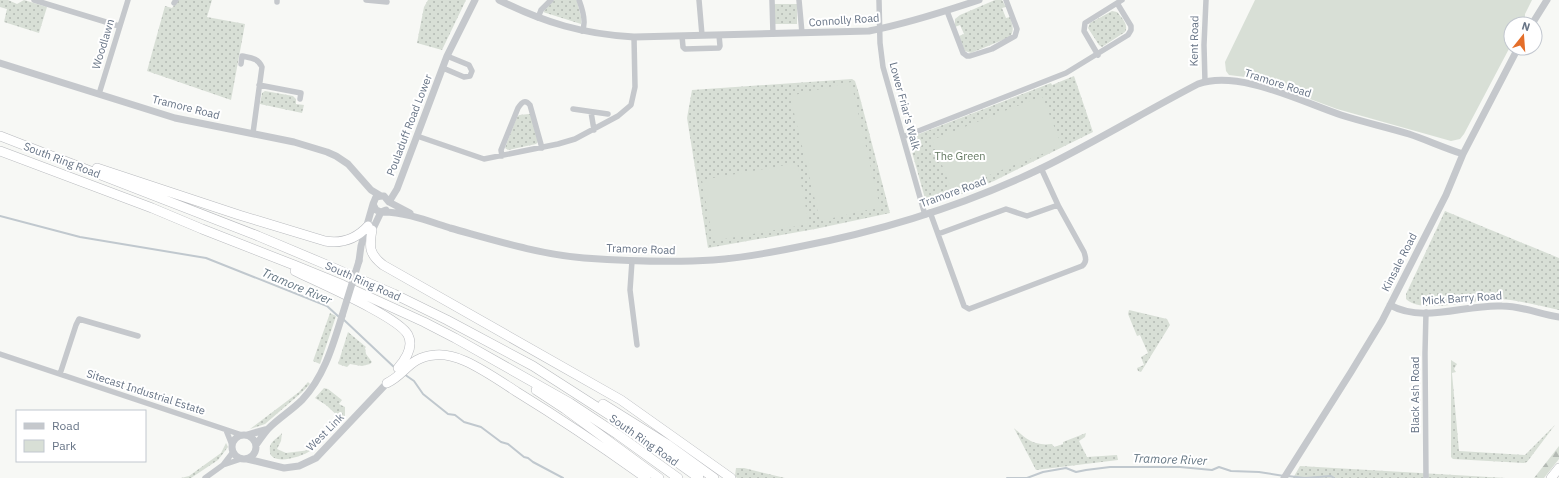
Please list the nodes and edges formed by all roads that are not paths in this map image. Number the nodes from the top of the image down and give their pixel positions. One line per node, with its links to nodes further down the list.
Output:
1 (34, 0): 21 (street)
2 (128, 0): 21 (street, Woodlawn)
3 (366, 0): 17 (street)
4 (475, 0): 31 (street, Pouladuff Road Lower)
5 (499, 0): 20 (street, Connolly Road)
6 (551, 0): 20 (street)
7 (579, 0): 23 (street)
8 (699, 0): 26 (street)
9 (772, 0): 24 (street)
10 (799, 0): 25 (street, Connolly Road)
11 (879, 0): 22 (street, Lower Friar's Walk)
12 (979, 0): 18 (street, Connolly Road)
13 (1006, 0): 18 (street)
14 (1206, 0): 36 (street, Kent Road)
15 (1547, 0): 19 (street)
16 (1119, 1): 30 (street); 30 (street)
17 (387, 2)
18 (947, 11): 22 (street, Connolly Road)
19 (1537, 16)
20 (538, 18): 23 (street, Connolly Road)
21 (119, 26): 38 (street, Woodlawn)
22 (880, 29): 25 (street, Connolly Road); 47 (street, Lower Friar's Walk)
23 (582, 31): 29 (street, Connolly Road)
24 (773, 34): 25 (street, Connolly Road); 27 (street, Connolly Road)
25 (802, 34)
26 (702, 35): 27 (street, Connolly Road); 28 (street, Connolly Road)
27 (719, 35): 28 (street)
28 (682, 36): 29 (street, Connolly Road)
29 (634, 37): 43 (street)
30 (1098, 55): 47 (street)
31 (447, 56): 35 (street, Pouladuff Road Lower); 35 (street, Pouladuff Road Lower)
32 (1514, 56): 51 (street, Kinsale Road)
33 (0, 63): 38 (street, Tramore Road)
34 (241, 64): 37 (street)
35 (443, 68): 46 (street, Pouladuff Road Lower)
36 (1205, 82): 51 (street, Tramore Road); 53 (street, Tramore Road)
37 (259, 85): 39 (street); 44 (street)
38 (99, 94): 44 (street, Tramore Road)
39 (300, 99)
40 (573, 109): 41 (street)
41 (591, 112): 42 (street); 43 (street)
42 (608, 114)
43 (594, 130): 48 (street)
44 (253, 133): 54 (street, Tramore Road)
45 (0, 136): 50 (highway, South Ring Road)
46 (417, 136): 52 (street); 55 (street, Pouladuff Road Lower)
47 (903, 137): 59 (street, Lower Friar's Walk)
48 (542, 148): 52 (street); 52 (street)
49 (0, 151): 63 (highway, South Ring Road)
50 (48, 154): 61 (highway); 72 (highway, South Ring Road)
51 (1463, 154): 65 (street, Kinsale Road)
52 (502, 156)
53 (1041, 168): 57 (street); 59 (street, Tramore Road)
54 (361, 179): 55 (street, Tramore Road); 56 (street, Tramore Road)
55 (386, 199): 56 (street); 58 (street); 60 (street, Tramore Road)
56 (373, 203): 58 (street); 61 (street)
57 (1058, 205): 62 (street); 62 (street, Lower Friar's Walk)
58 (382, 212): 60 (street, Tramore Road); 61 (street)
59 (927, 214): 62 (street, Lower Friar's Walk); 64 (street, Tramore Road)
60 (423, 220): 64 (street, Tramore Road)
61 (370, 228): 76 (street, bridge); 92 (highway)
62 (938, 234)
63 (239, 244): 69 (highway, South Ring Road); 75 (highway)
64 (632, 261): 70 (street)
65 (1390, 305): 66 (street, Mick Barry Road); 93 (street, Kinsale Road)
66 (1426, 312): 67 (street, Mick Barry Road); 94 (street, Black Ash Road)
67 (1559, 317)
68 (138, 336): 73 (street)
69 (455, 338): 74 (highway, South Ring Road); 87 (highway)
70 (637, 345)
71 (0, 354): 73 (street, Sitecast Industrial Estate)
72 (533, 366): 90 (highway, South Ring Road); 91 (highway)
73 (60, 374): 77 (street, Sitecast Industrial Estate)
74 (521, 375): 88 (highway); 89 (highway, South Ring Road)
75 (387, 383): 82 (street, West Link); 86 (highway)
76 (268, 428): 78 (street); 79 (street)
77 (226, 430): 78 (street, Sitecast Industrial Estate); 80 (street)
78 (244, 435): 79 (street); 80 (street)
79 (256, 447): 81 (street); 82 (street)
80 (232, 448): 81 (street); 83 (street)
81 (244, 459): 82 (street, West Link); 83 (street)
82 (265, 464)
83 (223, 465): 85 (street)
84 (1559, 468): 95 (highway)
85 (205, 478)
86 (646, 478)
87 (659, 478)
88 (669, 478)
89 (678, 478)
90 (699, 478)
91 (714, 478)
92 (731, 478)
93 (1284, 478)
94 (1426, 478)
95 (1551, 478)

